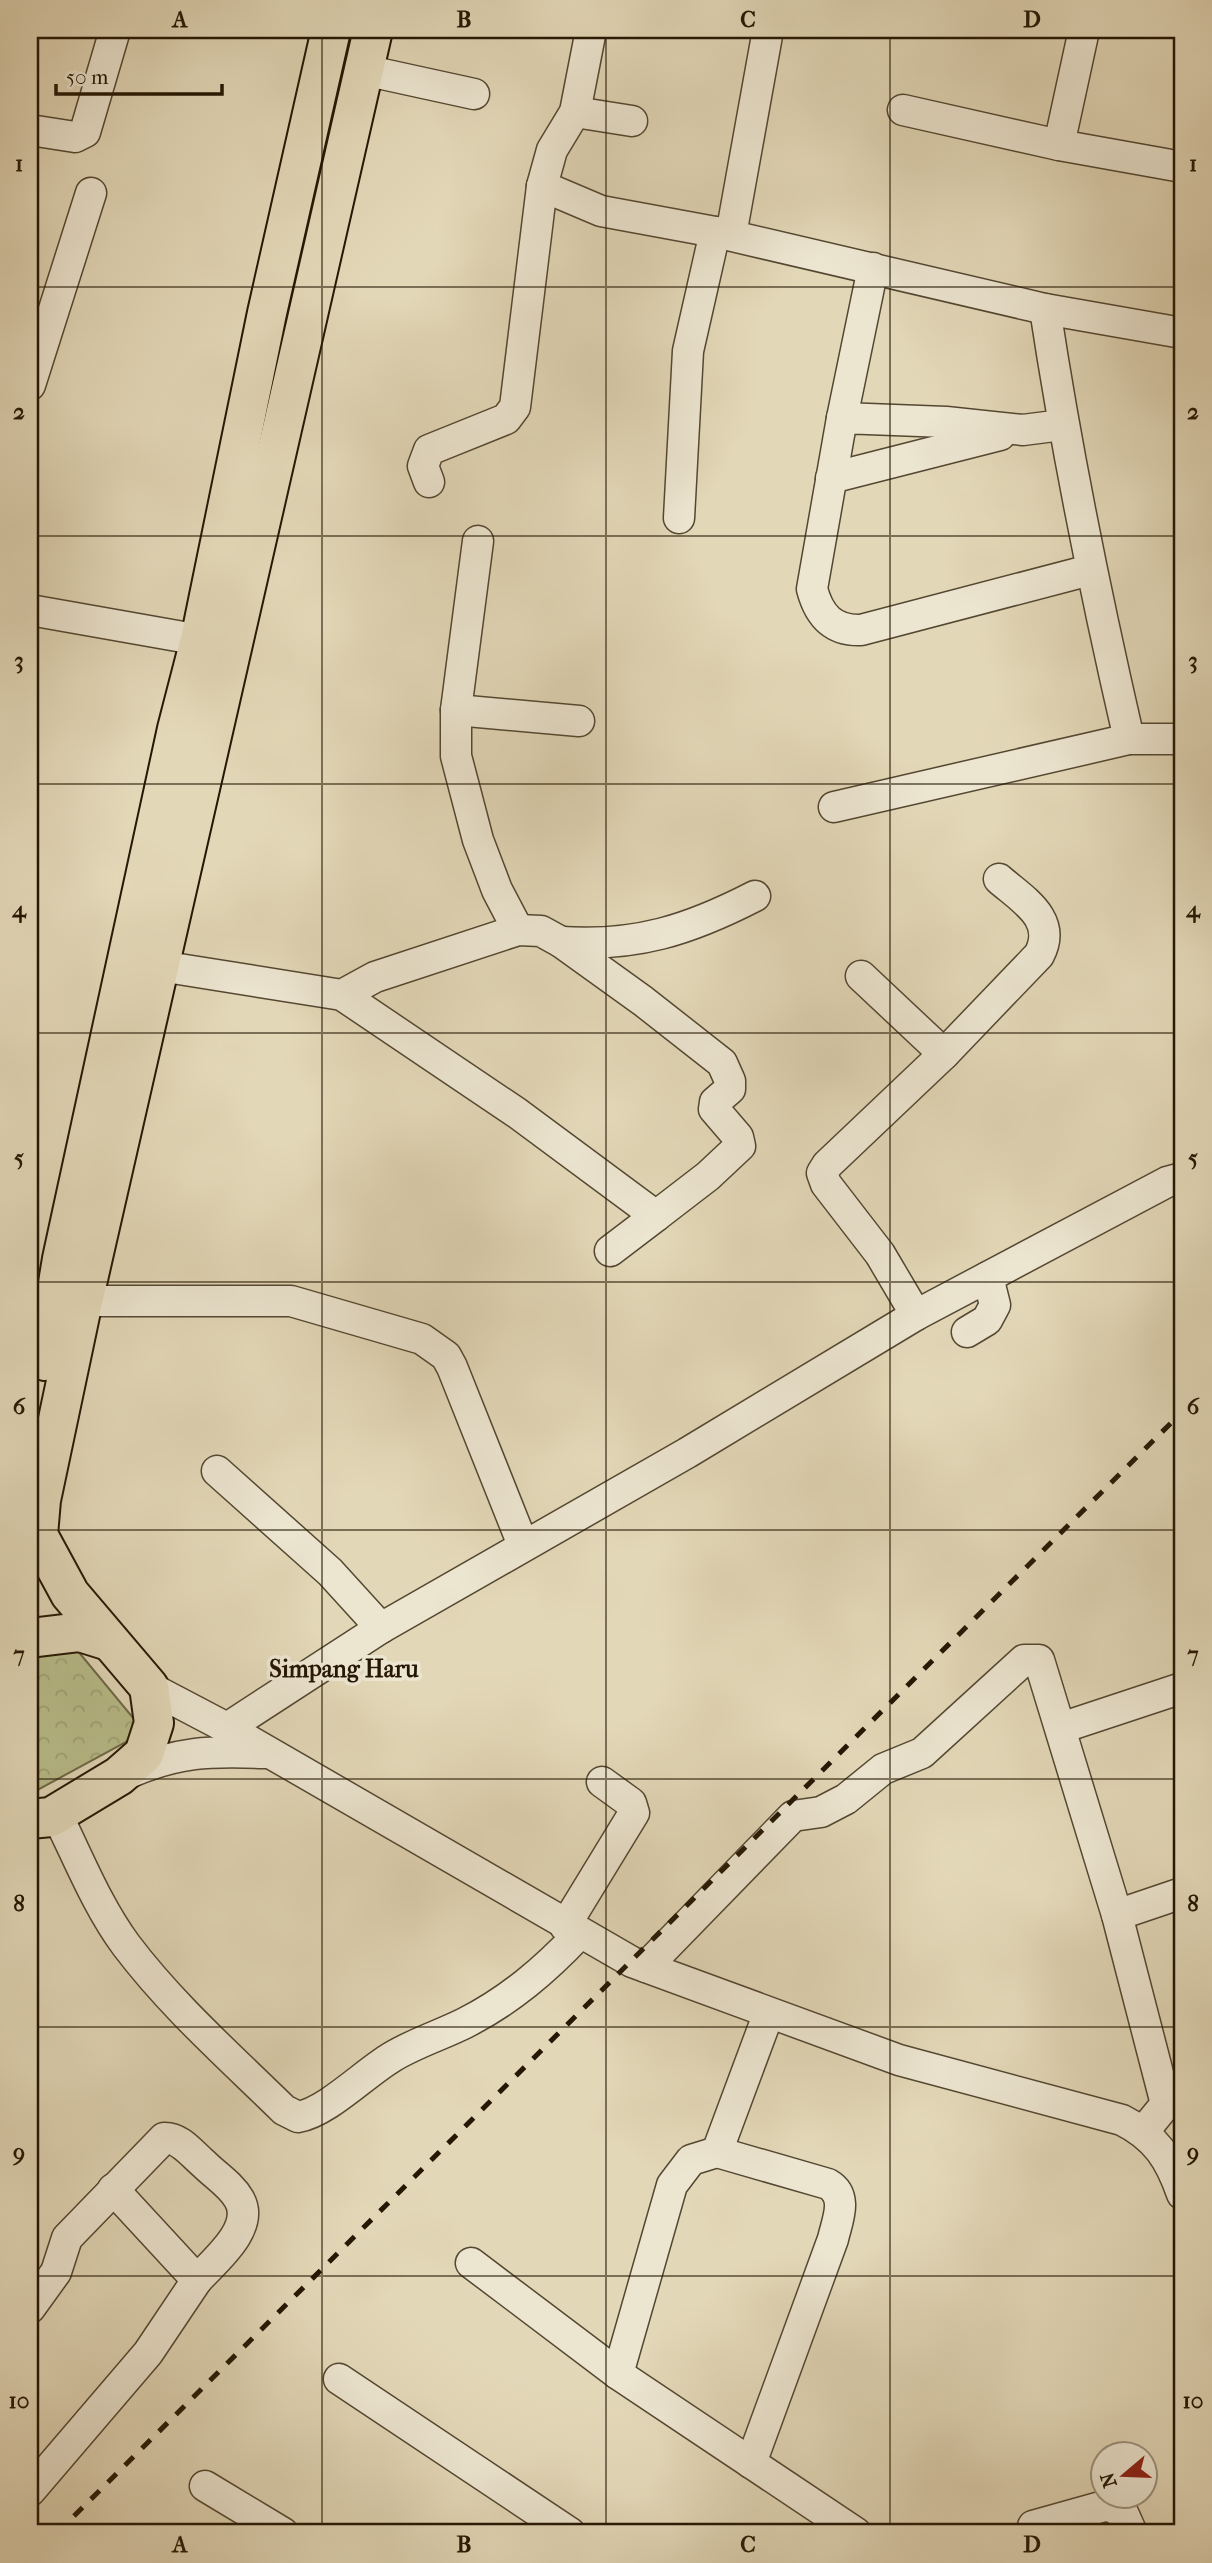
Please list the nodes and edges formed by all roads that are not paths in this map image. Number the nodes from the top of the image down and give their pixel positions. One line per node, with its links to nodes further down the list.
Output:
1 (115, 30): 12 (street)
2 (331, 30): 18 (main road)
3 (373, 30): 7 (main road)
4 (590, 30): 10 (street)
5 (768, 30): 17 (street)
6 (1084, 30): 13 (street)
7 (364, 70): 8 (street); 20 (main road)
8 (474, 94)
9 (903, 110): 13 (street)
10 (575, 111): 11 (street); 15 (street)
11 (632, 121)
12 (30, 130)
13 (1059, 145): 14 (street)
14 (1182, 167)
15 (542, 186): 17 (street); 28 (street)
16 (91, 193): 23 (street)
17 (723, 233): 19 (street); 29 (street)
18 (278, 263): 20 (main road); 33 (main road)
19 (873, 268): 21 (street); 24 (street)
20 (316, 271): 36 (main road)
21 (1045, 309): 22 (street); 25 (street)
22 (1182, 333)
23 (30, 385)
24 (842, 418): 26 (street); 27 (street)
25 (1062, 425): 26 (street); 31 (street)
26 (1023, 430): 27 (street)
27 (831, 478): 31 (street)
28 (429, 482)
29 (679, 518)
30 (478, 541): 34 (street)
31 (1090, 570): 37 (street)
32 (30, 610): 33 (street)
33 (200, 640): 36 (main road)
34 (456, 710): 35 (street); 42 (street)
35 (579, 721)
36 (194, 733): 44 (main road); 55 (main road)
37 (1129, 738): 38 (street); 39 (street)
38 (1182, 739)
39 (834, 807)
40 (999, 879): 47 (street)
41 (755, 896): 43 (street)
42 (518, 930): 43 (street); 46 (street)
43 (561, 942): 49 (street)
44 (160, 966): 46 (street); 52 (main road)
45 (861, 976): 47 (street)
46 (342, 995): 49 (street)
47 (944, 1054): 53 (street)
48 (1182, 1178): 51 (street)
49 (656, 1216): 50 (street)
50 (610, 1251)
51 (988, 1277): 53 (street); 54 (street)
52 (83, 1301): 57 (main road); 58 (street)
53 (916, 1314): 58 (street)
54 (967, 1332)
55 (30, 1452)
56 (216, 1471): 59 (street)
57 (34, 1534): 61 (main road)
58 (523, 1545): 59 (street)
59 (381, 1628): 64 (street)
60 (30, 1638): 61 (main road)
61 (109, 1641): 62 (main road)
62 (149, 1687): 64 (street); 67 (main road)
63 (1182, 1688): 65 (street)
64 (227, 1728): 66 (street)
65 (1061, 1728): 71 (street); 73 (street)
66 (265, 1753): 67 (street); 72 (street)
67 (119, 1776): 69 (main road)
68 (602, 1782): 72 (street)
69 (42, 1820): 72 (street)
70 (1182, 1894): 71 (street)
71 (1117, 1915): 75 (street)
72 (572, 1930): 73 (street)
73 (646, 1967): 74 (street)
74 (768, 2015): 76 (street); 77 (street)
75 (1174, 2101): 76 (street)
76 (1144, 2131): 79 (street)
77 (717, 2152): 83 (street); 85 (street)
78 (113, 2189): 81 (street); 81 (street); 82 (street)
79 (1182, 2194)
80 (471, 2263): 83 (street)
81 (197, 2280): 87 (street)
82 (30, 2308)
83 (618, 2374): 85 (street)
84 (339, 2379): 90 (street)
85 (751, 2463): 91 (street)
86 (205, 2486): 89 (street)
87 (30, 2491)
88 (1033, 2526): 92 (street)
89 (283, 2533)
90 (570, 2533)
91 (856, 2533)
92 (1132, 2533)

